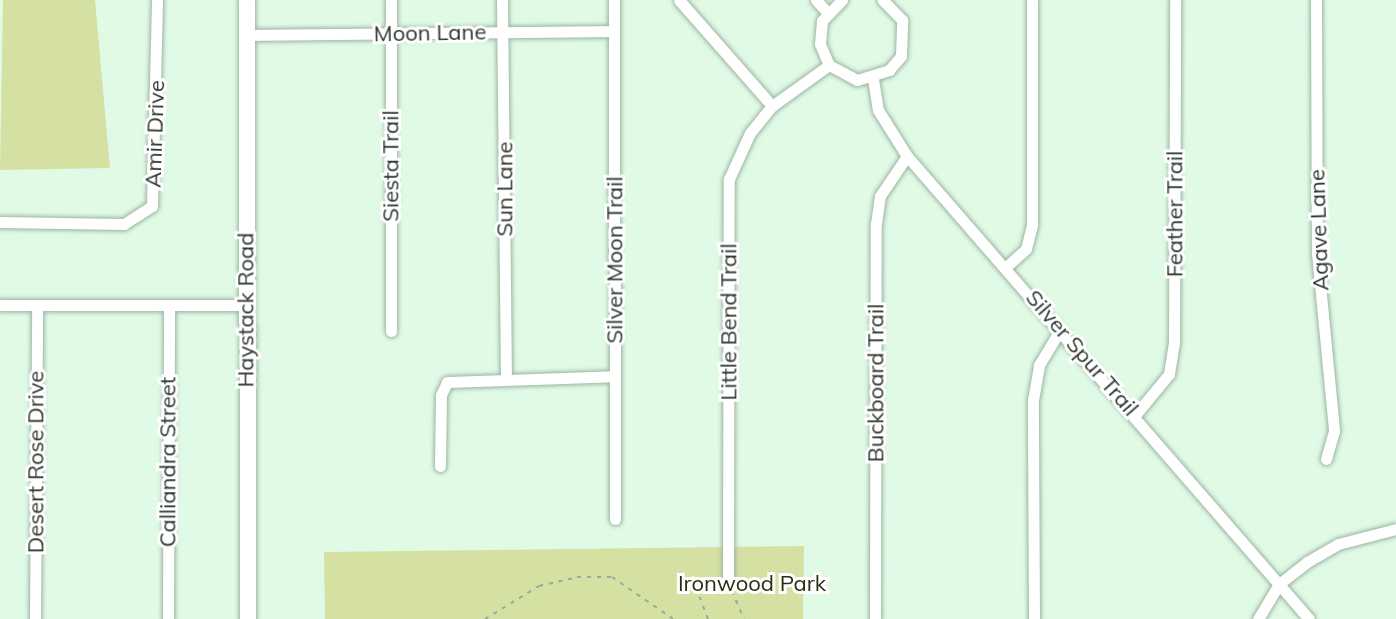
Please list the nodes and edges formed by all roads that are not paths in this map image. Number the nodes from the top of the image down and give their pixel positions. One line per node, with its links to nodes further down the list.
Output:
1 (157, 0): 22 (street, Amir Drive)
2 (247, 0): 17 (street, Haystack Road)
3 (391, 0): 16 (street, Siesta Trail)
4 (502, 0): 15 (street, Sun Lane)
5 (614, 0): 14 (street, Silver Moon Trail)
6 (679, 0): 20 (street)
7 (816, 0): 13 (street)
8 (841, 0): 13 (street)
9 (883, 0): 19 (street)
10 (1032, 0): 23 (street)
11 (1175, 0): 32 (street, Feather Trail)
12 (1316, 0): 33 (street, Agave Lane)
13 (827, 12): 18 (street)
14 (614, 31): 15 (street, Moon Lane); 30 (street, Silver Moon Trail)
15 (504, 32): 16 (street, Moon Lane); 31 (street, Sun Lane)
16 (391, 34): 17 (street, Moon Lane); 28 (street, Siesta Trail)
17 (247, 35): 26 (street, Haystack Road)
18 (829, 65): 19 (street); 20 (street, Little Bend Trail)
19 (873, 79): 21 (street, Silver Spur Trail)
20 (772, 106): 37 (street, Little Bend Trail)
21 (907, 156): 23 (street, Silver Spur Trail); 42 (street, Buckboard Trail)
22 (0, 222)
23 (1007, 266): 29 (street, Silver Spur Trail)
24 (0, 305): 27 (street)
25 (169, 305): 26 (street); 27 (street); 40 (street, Calliandra Street)
26 (245, 305): 41 (street, Haystack Road)
27 (37, 306): 39 (street, Desert Rose Drive)
28 (391, 331)
29 (1059, 332): 32 (street, Silver Spur Trail); 43 (street)
30 (615, 376): 31 (street); 35 (street, Silver Moon Trail)
31 (506, 379): 34 (street)
32 (1136, 414): 38 (street, Silver Spur Trail)
33 (1326, 459)
34 (440, 466)
35 (615, 519)
36 (1396, 529): 38 (street)
37 (728, 580)
38 (1279, 584): 44 (street); 45 (street, Silver Spur Trail)
39 (35, 619)
40 (168, 619)
41 (248, 619)
42 (875, 619)
43 (1034, 619)
44 (1258, 619)
45 (1309, 619)

